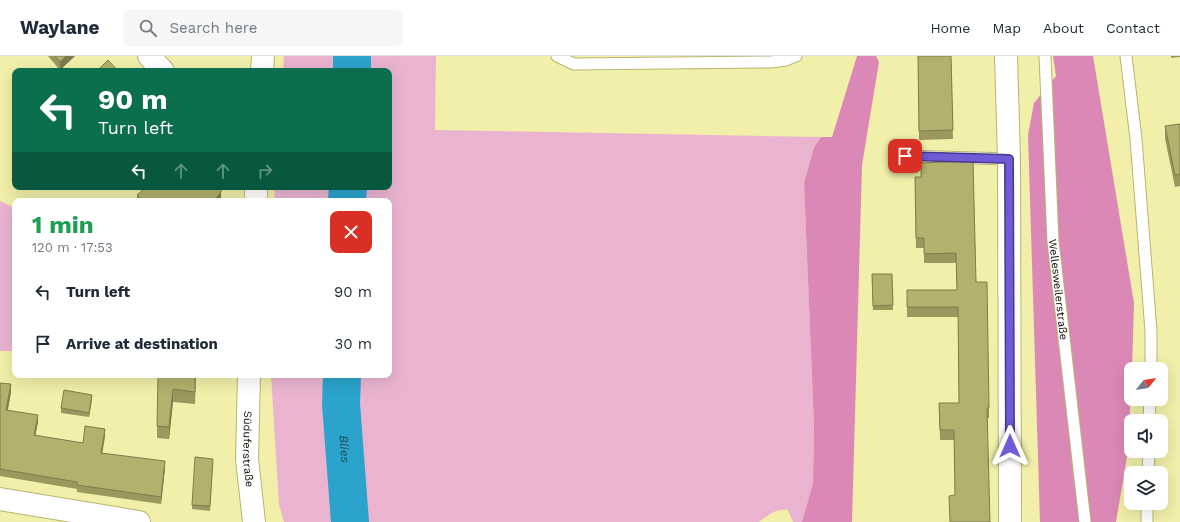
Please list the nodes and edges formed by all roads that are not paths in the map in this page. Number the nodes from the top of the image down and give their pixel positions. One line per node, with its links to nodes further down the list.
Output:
1 (149, 56): 8 (street)
2 (263, 56): 9 (street)
3 (557, 56): 4 (lane)
4 (796, 56)
5 (1006, 56): 11 (street)
6 (1045, 56): 19 (lane, Wellesweilerstraße)
7 (1126, 56): 12 (lane)
8 (160, 68)
9 (262, 68)
10 (905, 156): 11 (lane)
11 (1009, 159): 18 (street)
12 (1150, 362)
13 (249, 378): 17 (street, Süduferstraße)
14 (0, 499): 16 (street)
15 (1147, 510): 20 (lane)
16 (139, 522)
17 (254, 522)
18 (1010, 522)
19 (1085, 522)
20 (1147, 522)

